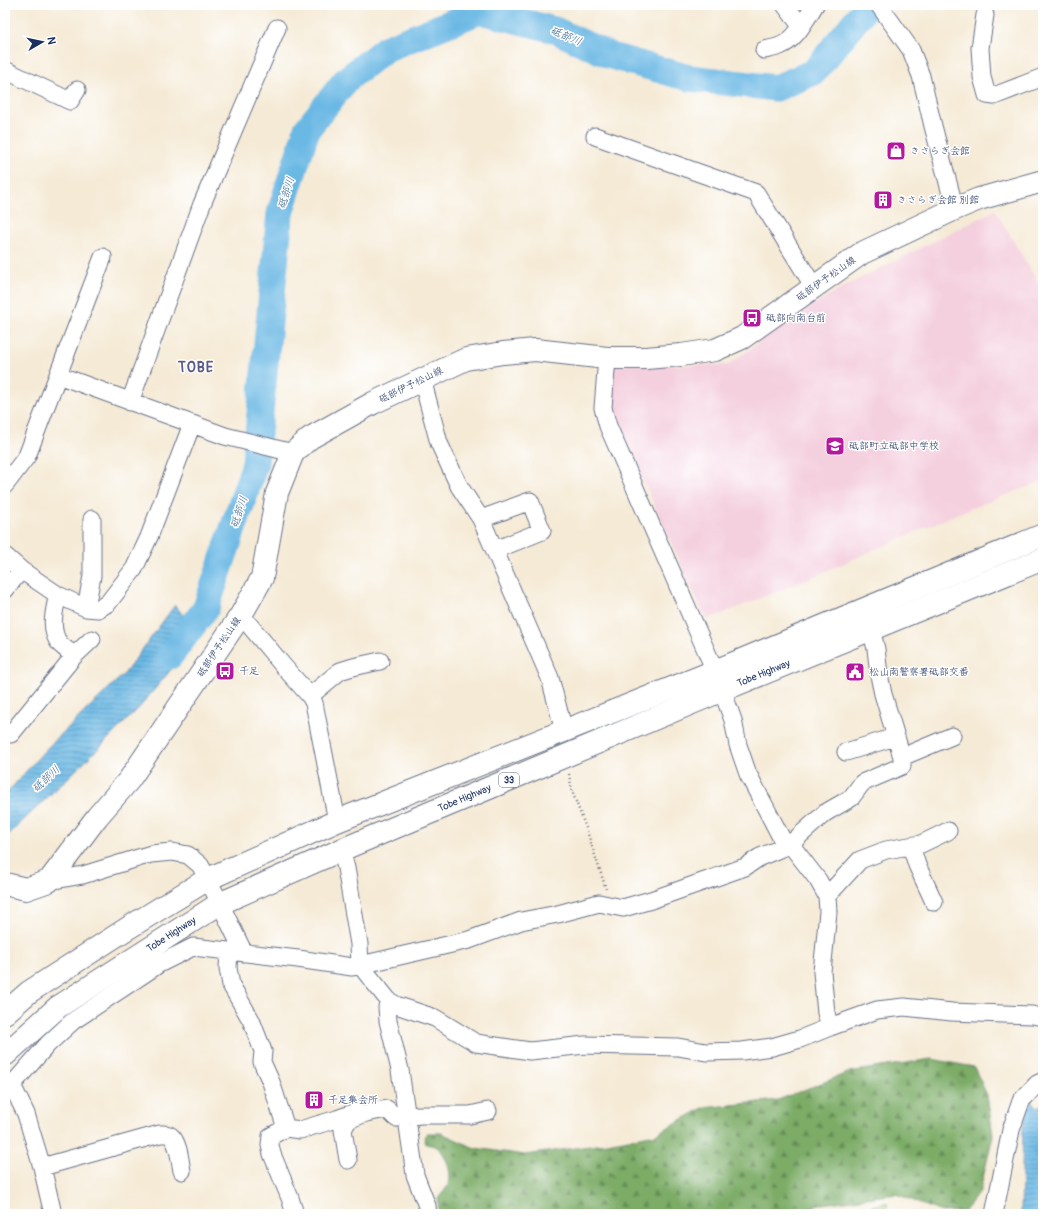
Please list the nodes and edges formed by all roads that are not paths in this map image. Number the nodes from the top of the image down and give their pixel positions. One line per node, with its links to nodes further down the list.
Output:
1 (785, 5): 5 (street)
2 (815, 5): 5 (street)
3 (879, 5): 13 (street)
4 (985, 15): 9 (street)
5 (801, 26): 7 (street)
6 (277, 28): 19 (street)
7 (764, 50)
8 (5, 70): 10 (street)
9 (1043, 77)
10 (71, 102)
11 (595, 136): 15 (street)
12 (1043, 181): 13 (main road, 砥部伊予松山線)
13 (955, 209): 15 (main road, 砥部伊予松山線)
14 (103, 257): 17 (street)
15 (814, 288): 16 (main road, 砥部伊予松山線)
16 (608, 358): 18 (main road, 砥部伊予松山線); 38 (street)
17 (58, 375): 19 (street); 22 (street)
18 (422, 379): 21 (main road, 砥部伊予松山線); 24 (street)
19 (130, 402): 20 (street)
20 (192, 424): 21 (street); 32 (street)
21 (293, 453): 33 (main road, 砥部伊予松山線)
22 (5, 485)
23 (92, 519): 32 (street)
24 (481, 519): 26 (street); 26 (street)
25 (1043, 535): 38 (main road, Tobe Highway / 33)
26 (495, 550): 40 (street)
27 (5, 556): 29 (street)
28 (1043, 559): 34 (main road, Tobe Highway / 33)
29 (21, 570): 30 (street); 31 (street)
30 (5, 590)
31 (58, 595): 32 (street); 36 (street)
32 (86, 608)
33 (241, 615): 39 (street); 52 (main road, 砥部伊予松山線)
34 (871, 629): 38 (main road, Tobe Highway / 33); 43 (street)
35 (92, 639): 36 (street)
36 (74, 656): 41 (street)
37 (380, 662): 39 (street)
38 (719, 681): 40 (main road, Tobe Highway / 33); 48 (street); 50 (main road, Tobe Highway / 33)
39 (310, 696): 46 (street)
40 (564, 731): 46 (main road, Tobe Highway / 33)
41 (11, 734)
42 (952, 736): 45 (street)
43 (895, 737): 44 (street); 45 (street)
44 (846, 752)
45 (902, 757): 48 (street)
46 (337, 822): 51 (main road, Tobe Highway / 33)
47 (948, 831): 49 (street)
48 (789, 845): 54 (street); 58 (street)
49 (911, 846): 54 (street); 55 (street)
50 (341, 850): 56 (main road, Tobe Highway / 33); 58 (street)
51 (208, 879): 52 (street); 56 (street); 60 (main road, Tobe Highway / 33)
52 (49, 881): 53 (main road)
53 (5, 884)
54 (827, 896): 62 (street)
55 (934, 902)
56 (219, 904): 57 (street); 63 (main road, Tobe Highway / 33)
57 (236, 952): 58 (street); 65 (street); 69 (street)
58 (360, 965): 59 (street)
59 (389, 1001): 62 (street); 66 (street)
60 (5, 1013)
61 (1043, 1017): 62 (street)
62 (830, 1027)
63 (5, 1055)
64 (1043, 1081): 76 (street)
65 (8, 1088): 71 (street)
66 (403, 1094): 68 (street); 69 (street)
67 (488, 1111): 68 (street)
68 (406, 1116): 70 (street); 75 (street)
69 (286, 1128): 74 (street)
70 (348, 1160)
71 (42, 1167): 72 (street); 73 (street)
72 (182, 1171)
73 (53, 1214)
74 (295, 1214)
75 (428, 1214)
76 (994, 1214)

